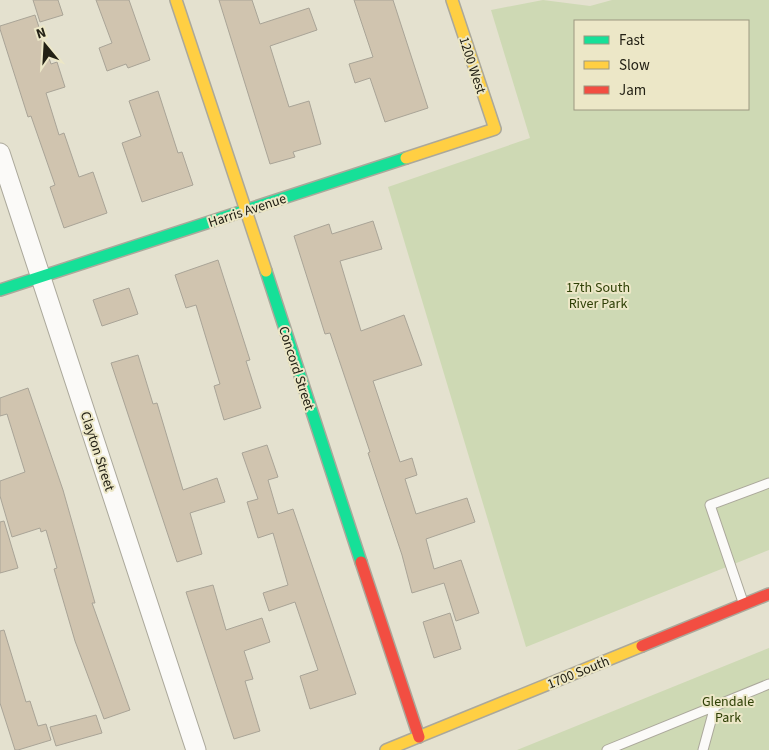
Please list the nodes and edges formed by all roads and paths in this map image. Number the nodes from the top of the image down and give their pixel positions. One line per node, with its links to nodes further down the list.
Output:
1 (176, 0): 5 (street, Concord Street)
2 (452, 0): 3 (street, 1200 West)
3 (495, 129): 5 (street, Harris Avenue)
4 (0, 153): 6 (street, Clayton Street)
5 (246, 211): 6 (street, Harris Avenue); 13 (street, Concord Street)
6 (41, 277): 7 (street, Harris Avenue); 14 (street, Clayton Street)
7 (0, 290)
8 (769, 483): 10 (lane)
9 (769, 594): 10 (street, 1700 South)
10 (744, 604): 13 (street, 1700 South)
11 (769, 684): 12 (lane)
12 (715, 706): 16 (lane); 17 (lane)
13 (420, 740): 15 (street, 1700 South)
14 (196, 750)
15 (386, 750)
16 (607, 750)
17 (702, 750)

